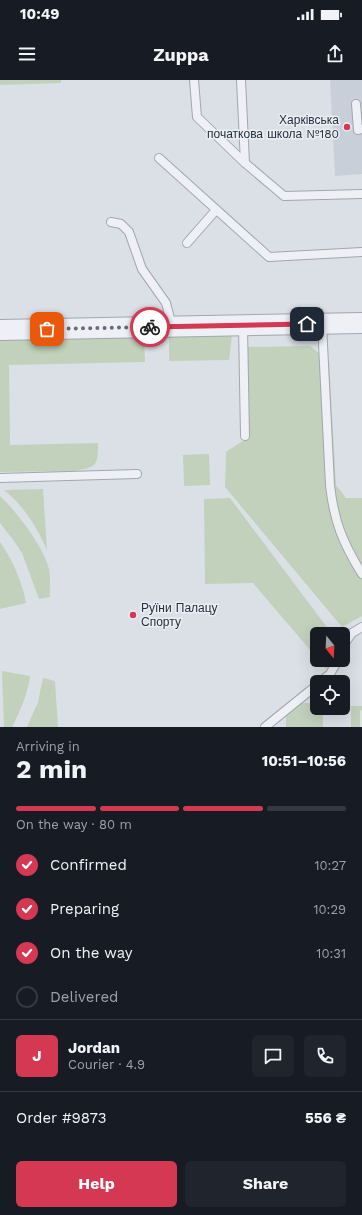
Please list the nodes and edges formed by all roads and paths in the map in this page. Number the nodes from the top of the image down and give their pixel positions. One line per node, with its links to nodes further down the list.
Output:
1 (194, 80): 6 (lane)
2 (241, 80): 6 (lane)
3 (356, 104): 4 (lane)
4 (362, 130)
5 (159, 158): 8 (lane)
6 (245, 164): 7 (lane)
7 (362, 194)
8 (216, 210): 10 (lane); 11 (lane)
9 (111, 222): 15 (lane)
10 (187, 243)
11 (362, 252)
12 (362, 323): 13 (street)
13 (322, 324): 14 (street); 20 (lane)
14 (244, 325): 15 (street); 17 (lane)
15 (172, 327): 16 (street)
16 (0, 330)
17 (245, 436)
18 (137, 474): 19 (lane)
19 (0, 478)
20 (362, 574)
21 (362, 628): 22 (lane)
22 (350, 636)
23 (310, 691): 24 (lane)
24 (265, 727)

